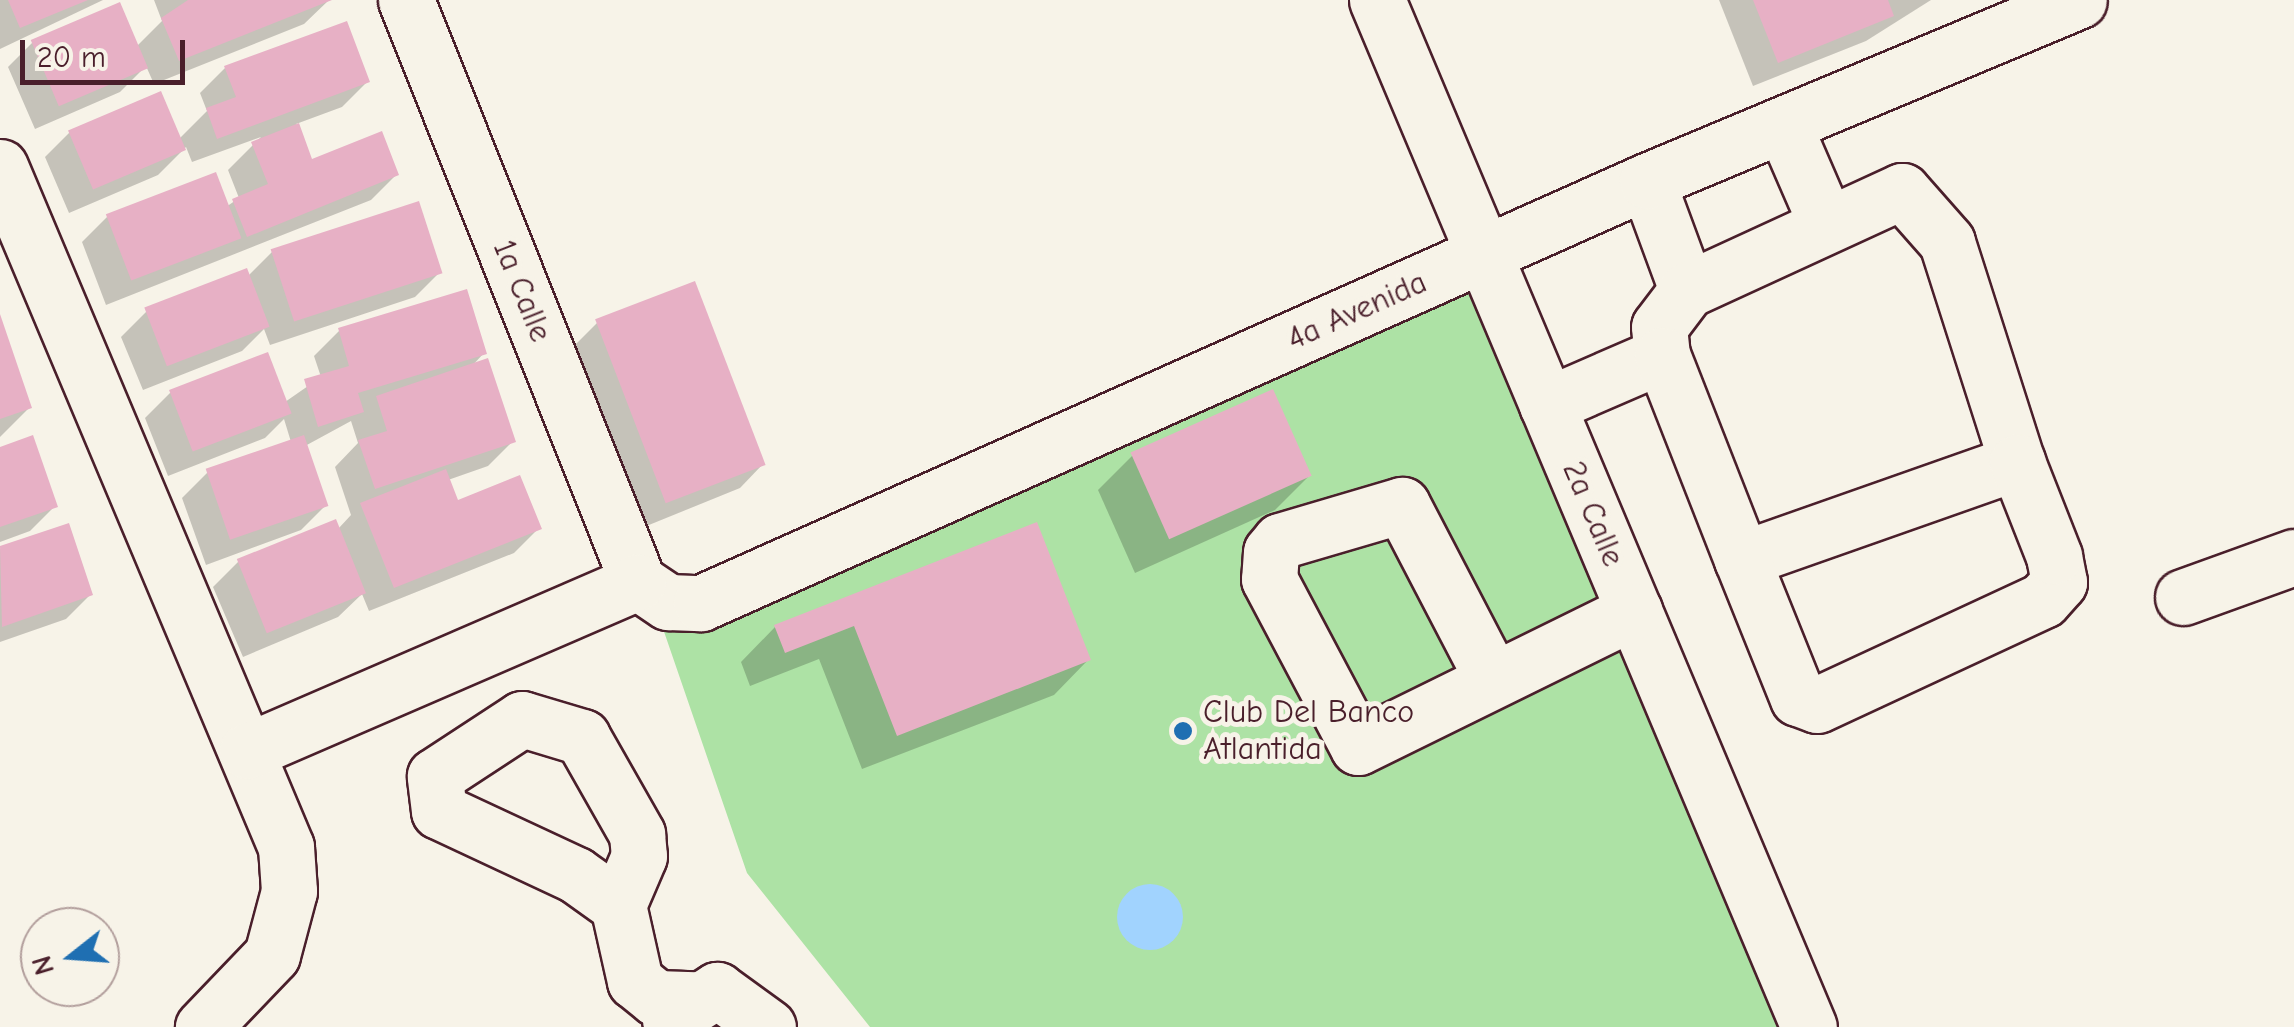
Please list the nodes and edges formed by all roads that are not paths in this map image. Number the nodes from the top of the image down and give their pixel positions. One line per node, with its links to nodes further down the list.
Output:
1 (406, 0): 15 (street, 1a Calle)
2 (1377, 0): 8 (street, 2a Calle)
3 (2079, 0): 4 (street, 4a Avenida)
4 (1784, 126): 6 (street, 4a Avenida); 7 (street)
5 (0, 167): 19 (street)
6 (1648, 181): 8 (street, 4a Avenida); 9 (street)
7 (1826, 222): 9 (street); 12 (street)
8 (1483, 255): 11 (street, 2a Calle); 15 (street, 4a Avenida)
9 (1688, 290): 10 (street)
10 (1662, 355): 11 (street); 14 (street)
11 (1547, 405): 17 (street, 2a Calle)
12 (2017, 462): 14 (street); 14 (street)
13 (2294, 556): 16 (street)
14 (1742, 559)
15 (638, 582): 19 (street)
16 (2183, 597)
17 (1634, 612): 18 (street); 24 (street, 2a Calle)
18 (1491, 676): 18 (street)
19 (246, 751): 22 (street)
20 (618, 905): 21 (street)
21 (678, 1013): 23 (street)
22 (203, 1027)
23 (768, 1027)
24 (1809, 1027)

